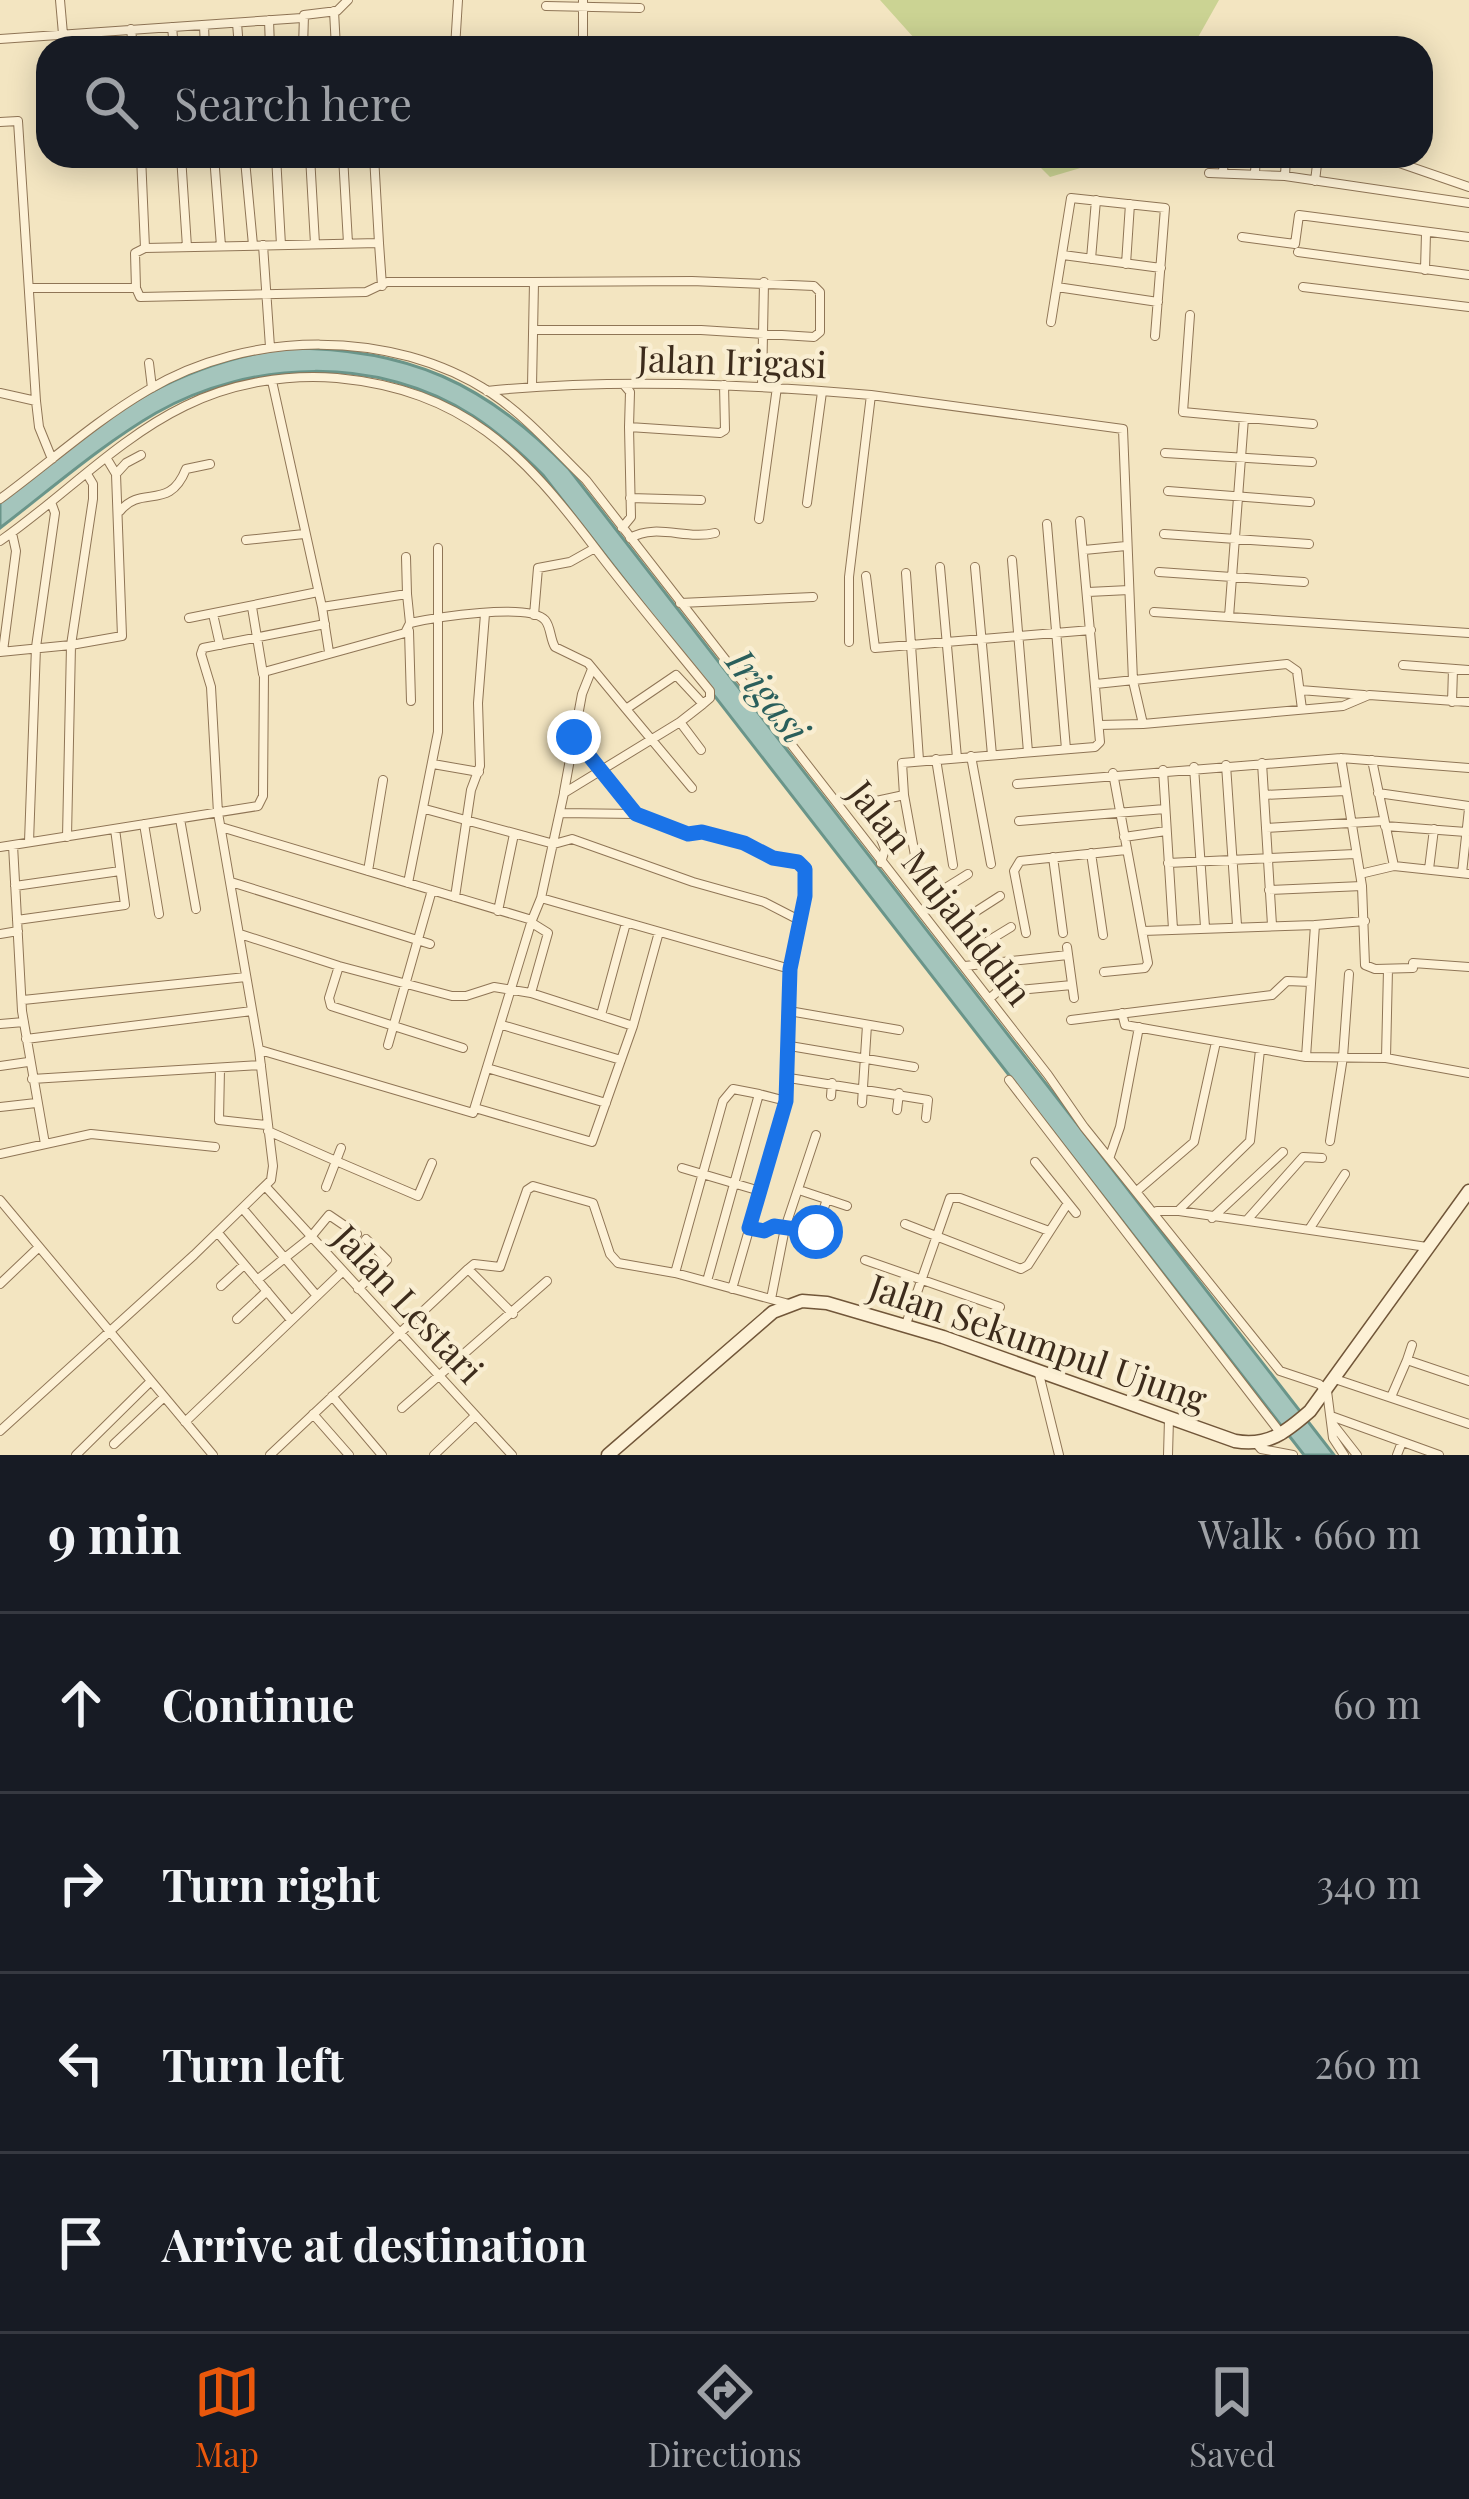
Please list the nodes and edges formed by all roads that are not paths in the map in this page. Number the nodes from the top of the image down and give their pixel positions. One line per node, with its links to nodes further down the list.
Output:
1 (60, 0): 14 (street)
2 (348, 0): 7 (street)
3 (458, 0): 24 (street)
4 (583, 3): 5 (street); 6 (street); 25 (street)
5 (546, 6)
6 (640, 8)
7 (334, 11): 8 (street); 23 (street)
8 (302, 18): 9 (street); 22 (street)
9 (268, 20): 10 (street); 21 (street)
10 (237, 23): 11 (street); 20 (street)
11 (203, 25): 12 (street); 19 (street)
12 (172, 27): 13 (street); 18 (street)
13 (131, 29): 14 (street); 17 (street)
14 (62, 34): 16 (street)
15 (36, 36): 26 (street)
16 (37, 36)
17 (132, 36)
18 (173, 36)
19 (204, 36)
20 (238, 36)
21 (269, 36)
22 (303, 36)
23 (335, 36)
24 (455, 36)
25 (583, 36)
26 (0, 39)
27 (0, 122): 73 (street)
28 (142, 168): 60 (street)
29 (182, 168): 59 (street)
30 (215, 168): 58 (street)
31 (246, 168): 56 (street)
32 (277, 168): 57 (street)
33 (311, 168): 55 (street)
34 (344, 168): 53 (street)
35 (375, 168): 54 (street)
36 (1223, 168): 42 (street)
37 (1255, 168): 43 (street)
38 (1286, 168): 44 (street)
39 (1317, 168): 45 (street)
40 (1413, 168): 46 (street)
41 (1209, 173): 42 (street)
42 (1223, 173): 43 (street)
43 (1255, 173): 44 (street)
44 (1286, 176): 45 (street)
45 (1315, 181): 48 (street)
46 (1469, 188)
47 (1096, 200): 49 (street); 62 (street); 63 (street)
48 (1469, 203)
49 (1130, 204): 64 (street); 65 (street)
50 (1426, 233): 51 (street); 52 (street); 66 (street)
51 (1242, 237)
52 (1469, 237)
53 (348, 243): 54 (street); 55 (street)
54 (379, 243): 70 (street)
55 (315, 244): 57 (street)
56 (258, 245): 57 (street); 58 (street); 75 (street)
57 (281, 245)
58 (221, 246): 59 (street)
59 (187, 247): 60 (street)
60 (145, 248): 74 (street)
61 (1298, 252): 66 (street)
62 (1063, 255): 63 (street); 71 (street)
63 (1091, 259): 64 (street)
64 (1126, 264): 65 (street)
65 (1161, 268): 76 (street)
66 (1425, 270): 67 (street)
67 (1469, 275)
68 (533, 282): 69 (street); 70 (street); 80 (street)
69 (764, 282): 81 (street); 81 (street)
70 (382, 286): 75 (street)
71 (1057, 287): 76 (street); 79 (street)
72 (1303, 287): 77 (street)
73 (32, 288): 74 (street); 96 (street)
74 (136, 288): 75 (street)
75 (266, 294): 83 (street)
76 (1158, 302): 82 (street)
77 (1469, 307)
78 (1190, 315): 97 (street)
79 (1051, 322)
80 (533, 330): 81 (street); 88 (street)
81 (763, 332): 89 (street)
82 (1155, 336)
83 (270, 347): 91 (street, Jalan Mujahiddin); 92 (street, Jalan Mujahiddin)
84 (149, 363): 91 (street)
85 (272, 380): 104 (street); 124 (street); 133 (street)
86 (624, 385): 87 (street, Jalan Irigasi); 88 (street, Jalan Irigasi); 99 (street)
87 (724, 385): 89 (street, Jalan Irigasi); 99 (street)
88 (532, 386): 92 (street, Jalan Irigasi)
89 (763, 386): 90 (street, Jalan Irigasi)
90 (777, 387): 93 (street, Jalan Irigasi); 118 (street)
91 (152, 388): 103 (street, Jalan Mujahiddin)
92 (487, 391): 121 (street, Jalan Mujahiddin)
93 (822, 391): 95 (street, Jalan Irigasi); 116 (street)
94 (0, 393): 96 (street)
95 (871, 395): 131 (street); 167 (street, Jalan Irigasi)
96 (37, 401): 103 (street)
97 (1244, 418): 98 (street); 102 (street)
98 (1313, 424)
99 (629, 427): 111 (street)
100 (1165, 453): 102 (street)
101 (141, 455): 108 (street)
102 (1240, 458): 105 (street); 110 (street)
103 (52, 459): 112 (street, Jalan Mujahiddin)
104 (107, 459): 107 (street); 108 (street)
105 (1312, 463)
106 (210, 464): 117 (street)
107 (87, 474): 114 (street); 169 (street)
108 (116, 474): 117 (street)
109 (1168, 491): 110 (street)
110 (1238, 496): 115 (street); 127 (street)
111 (630, 498): 113 (street); 121 (street)
112 (0, 500)
113 (701, 500)
114 (52, 502): 123 (street); 172 (street)
115 (1310, 502)
116 (807, 503)
117 (119, 512): 169 (street)
118 (759, 519)
119 (1080, 520): 134 (street)
120 (1047, 524): 162 (street)
121 (622, 528): 126 (street, Jalan Mujahiddin)
122 (715, 532): 126 (street)
123 (12, 533): 129 (street); 173 (street)
124 (304, 534): 128 (street); 145 (street)
125 (1164, 534): 127 (street)
126 (630, 538): 149 (street, Jalan Mujahiddin)
127 (1235, 539): 130 (street); 142 (street)
128 (246, 540)
129 (0, 541)
130 (1309, 544)
131 (1126, 546): 134 (street); 144 (street)
132 (438, 548): 158 (street)
133 (595, 548): 155 (street); 187 (street)
134 (1084, 550): 146 (street)
135 (406, 557): 147 (street)
136 (1012, 560): 164 (street)
137 (940, 567): 168 (street)
138 (975, 567): 166 (street)
139 (1159, 572): 142 (street)
140 (906, 573): 171 (street)
141 (866, 576): 171 (street)
142 (1232, 577): 143 (street); 156 (street)
143 (1304, 582)
144 (1129, 590): 146 (street); 180 (street)
145 (318, 592): 150 (street); 151 (street)
146 (1088, 592): 161 (street)
147 (407, 594): 151 (street); 160 (street)
148 (813, 597): 149 (street)
149 (678, 603): 256 (street, Jalan Mujahiddin)
150 (252, 607): 153 (street); 165 (street)
151 (322, 607): 159 (street)
152 (1154, 612): 156 (street)
153 (213, 614): 157 (street); 170 (street)
154 (485, 614): 155 (street); 158 (street); 212 (street)
155 (534, 615): 176 (street)
156 (1229, 616): 163 (street)
157 (190, 618)
158 (437, 618): 160 (street); 206 (street)
159 (325, 624): 165 (street); 174 (street)
160 (410, 626): 174 (street); 184 (street)
161 (1091, 630): 162 (street); 181 (street)
162 (1055, 632): 164 (street); 195 (street)
163 (1469, 633)
164 (1019, 635): 166 (street); 197 (street)
165 (256, 637): 170 (street); 179 (street)
166 (980, 639): 168 (street); 198 (street)
167 (849, 642)
168 (945, 642): 171 (street); 200 (street)
169 (70, 645): 172 (street); 242 (street)
170 (220, 645): 226 (street)
171 (910, 646): 203 (street)
172 (37, 647): 173 (street); 244 (street)
173 (1, 651)
174 (329, 652): 179 (street)
175 (1403, 665): 177 (street)
176 (592, 669): 188 (street); 193 (street)
177 (1453, 669): 178 (street); 185 (street)
178 (1469, 670)
179 (263, 674): 226 (street)
180 (1133, 681): 181 (street); 182 (street); 191 (street)
181 (1096, 684): 192 (street)
182 (1300, 690): 183 (street); 189 (street)
183 (1369, 695): 185 (street); 189 (street)
184 (411, 701)
185 (1452, 702): 186 (street)
186 (1469, 702)
187 (703, 704): 188 (street); 190 (street)
188 (626, 709): 194 (street)
189 (1302, 709): 191 (street)
190 (680, 722): 194 (street); 196 (street)
191 (1143, 724): 192 (street)
192 (1099, 725): 195 (street)
193 (574, 737): 211 (street); 219 (street)
194 (652, 739): 211 (street); 216 (street)
195 (1066, 749): 197 (street)
196 (701, 750)
197 (1028, 752): 198 (street)
198 (992, 755): 199 (street)
199 (971, 756): 200 (street); 258 (street)
200 (957, 758): 202 (street)
201 (1341, 758): 204 (street); 205 (street); 217 (street)
202 (936, 759): 203 (street); 259 (street)
203 (920, 760): 220 (street)
204 (1372, 760): 209 (street); 218 (street)
205 (1262, 763): 207 (street); 221 (street)
206 (433, 764): 212 (street); 223 (street)
207 (1226, 765): 208 (street); 253 (street)
208 (1194, 767): 210 (street); 255 (street)
209 (1469, 768)
210 (1163, 770): 213 (street); 224 (street)
211 (602, 771): 219 (street); 228 (street)
212 (479, 772): 232 (street)
213 (1113, 773): 215 (street); 225 (street)
214 (382, 780): 263 (street)
215 (1017, 784)
216 (692, 788)
217 (1345, 791): 221 (street); 231 (street)
218 (1378, 793): 222 (street); 234 (street)
219 (564, 794): 227 (street)
220 (904, 794): 254 (street); 256 (street)
221 (1264, 794): 236 (street)
222 (1469, 807): 240 (street)
223 (425, 809): 232 (street); 268 (street)
224 (1165, 809): 225 (street); 239 (street)
225 (1120, 812): 230 (street); 243 (street)
226 (218, 813): 229 (street); 235 (street)
227 (561, 813): 228 (street); 245 (street)
228 (636, 814): 282 (street)
229 (180, 819): 233 (street); 277 (street)
230 (1019, 821)
231 (1349, 821): 234 (street); 236 (street); 250 (street)
232 (468, 822): 241 (street); 274 (street)
233 (144, 824): 237 (street); 279 (street)
234 (1384, 824): 238 (street); 260 (street)
235 (220, 827): 263 (street); 267 (street)
236 (1266, 827): 252 (street)
237 (115, 829): 242 (street); 262 (street)
238 (1434, 829): 240 (street); 261 (street)
239 (1166, 831): 243 (street); 257 (street)
240 (1466, 832): 266 (street)
241 (514, 834): 245 (street); 278 (street)
242 (67, 837): 244 (street)
243 (1124, 837): 248 (street)
244 (29, 842): 246 (street)
245 (554, 844): 275 (street); 282 (street)
246 (13, 845): 247 (street); 269 (street)
247 (0, 847)
248 (1126, 850): 249 (street); 294 (street)
249 (1091, 853): 251 (street); 300 (street)
250 (1355, 854): 252 (street); 265 (street)
251 (1053, 857): 295 (street); 296 (street)
252 (1268, 858): 253 (street); 272 (street)
253 (1234, 859): 255 (street); 286 (street)
254 (916, 861)
255 (1202, 862): 257 (street); 291 (street)
256 (881, 863): 299 (street, Jalan Mujahiddin)
257 (1168, 863): 292 (street)
258 (991, 864)
259 (953, 865)
260 (1394, 866): 261 (street); 265 (street)
261 (1429, 869): 266 (street)
262 (120, 871): 269 (street); 276 (street)
263 (368, 871): 268 (street)
264 (968, 874): 281 (street)
265 (1360, 874): 270 (street)
266 (1466, 874)
267 (231, 882): 298 (street); 301 (street)
268 (409, 884): 271 (street)
269 (15, 886): 289 (street)
270 (1362, 886): 272 (street); 284 (street)
271 (432, 890): 274 (street); 301 (street)
272 (1269, 890): 287 (street)
273 (1000, 896): 281 (street)
274 (455, 897): 278 (street)
275 (541, 898): 283 (street); 285 (street)
276 (125, 905): 280 (street); 289 (street)
277 (196, 909)
278 (498, 911): 283 (street)
279 (159, 914)
280 (126, 917)
281 (954, 919): 290 (street); 299 (street)
282 (800, 920): 306 (street)
283 (532, 922): 314 (street); 315 (street)
284 (1365, 922): 288 (street); 307 (street)
285 (626, 923): 293 (street); 322 (street)
286 (1237, 925): 287 (street); 291 (street)
287 (1272, 925): 288 (street)
288 (1315, 925): 311 (street)
289 (17, 926): 297 (street); 318 (street)
290 (1011, 927)
291 (1205, 927): 292 (street)
292 (1173, 929): 294 (street)
293 (659, 932): 306 (street); 329 (street)
294 (1142, 932): 308 (street)
295 (1026, 933)
296 (1063, 933)
297 (0, 934)
298 (240, 934): 303 (street); 310 (street)
299 (937, 934): 304 (street, Jalan Mujahiddin)
300 (1103, 934)
301 (416, 940): 302 (street); 312 (street)
302 (430, 944)
303 (339, 966): 312 (street); 328 (street)
304 (963, 967): 313 (street); 317 (street, Jalan Mujahiddin)
305 (1469, 967): 307 (street)
306 (790, 969): 319 (street)
307 (1388, 969): 342 (street)
308 (1104, 972)
309 (1348, 974): 340 (street)
310 (246, 977): 318 (street); 320 (street)
311 (1311, 982): 321 (street); 339 (street)
312 (405, 983): 314 (street); 328 (street)
313 (1072, 985): 316 (street); 317 (street)
314 (514, 989): 315 (street); 327 (street)
315 (531, 993): 322 (street)
316 (1074, 998)
317 (989, 999): 375 (street, Jalan Mujahiddin)
318 (22, 1000): 324 (street)
319 (789, 1011): 326 (street); 335 (street)
320 (252, 1012): 332 (street); 337 (street)
321 (1122, 1013): 323 (street); 330 (street)
322 (601, 1015): 329 (street)
323 (1071, 1020)
324 (23, 1022): 325 (street); 332 (street)
325 (0, 1024)
326 (867, 1024): 331 (street); 341 (street)
327 (502, 1025): 343 (street); 348 (street)
328 (393, 1026): 334 (street); 336 (street)
329 (633, 1026): 343 (street)
330 (1139, 1027): 333 (street); 375 (street)
331 (899, 1030)
332 (26, 1039): 344 (street)
333 (1216, 1042): 338 (street); 387 (street)
334 (388, 1045)
335 (790, 1046): 341 (street); 352 (street)
336 (463, 1048)
337 (259, 1050): 345 (street); 364 (street)
338 (1260, 1050): 339 (street); 395 (street)
339 (1306, 1057): 340 (street)
340 (1343, 1057): 342 (street); 369 (street)
341 (866, 1058): 347 (street); 355 (street)
342 (1386, 1058): 350 (street)
343 (622, 1060): 362 (street)
344 (28, 1062): 346 (street); 351 (street)
345 (261, 1065): 349 (street); 367 (street)
346 (0, 1066)
347 (914, 1066)
348 (487, 1068): 362 (street); 364 (street)
349 (220, 1069): 351 (street); 367 (street)
350 (1469, 1073)
351 (32, 1078): 361 (street)
352 (789, 1078): 354 (street); 359 (street)
353 (1009, 1080): 453 (street)
354 (832, 1083): 355 (street); 358 (street)
355 (864, 1088): 357 (street); 360 (street)
356 (759, 1094): 359 (street); 381 (street); 383 (street)
357 (898, 1094): 365 (street); 366 (street)
358 (831, 1096)
359 (786, 1101): 388 (street)
360 (862, 1102)
361 (36, 1103): 363 (street); 370 (street)
362 (606, 1103): 364 (street)
363 (0, 1107)
364 (475, 1108)
365 (897, 1110)
366 (926, 1118)
367 (267, 1128): 377 (street); 384 (street)
368 (816, 1135): 386 (street)
369 (1330, 1141)
370 (45, 1144): 371 (street); 374 (street)
371 (215, 1147)
372 (340, 1148): 377 (street)
373 (1283, 1151): 398 (street)
374 (0, 1154)
375 (1110, 1157): 387 (street, Jalan Mujahiddin)
376 (1322, 1158): 399 (street)
377 (336, 1161): 379 (street); 385 (street)
378 (1035, 1162): 392 (street)
379 (432, 1163)
380 (682, 1168): 381 (street)
381 (704, 1173): 383 (street); 415 (street)
382 (1345, 1174): 403 (street)
383 (734, 1184): 388 (street); 419 (street)
384 (266, 1187): 394 (street); 407 (street, Jalan Lestari)
385 (326, 1187)
386 (799, 1190): 390 (street); 402 (street)
387 (1138, 1190): 396 (street, Jalan Mujahiddin)
388 (760, 1191): 401 (street)
389 (1469, 1191): 409 (main road)
390 (827, 1199): 393 (street); 402 (street)
391 (0, 1200): 408 (street)
392 (1068, 1203): 397 (street); 404 (street)
393 (847, 1206)
394 (243, 1209): 405 (street); 410 (street)
395 (1179, 1210): 396 (street); 398 (street)
396 (1156, 1211): 441 (street, Jalan Mujahiddin)
397 (1076, 1213)
398 (1212, 1218): 399 (street)
399 (1246, 1221): 403 (street)
400 (905, 1224): 406 (street)
401 (749, 1228): 402 (street); 423 (street)
402 (785, 1228): 426 (street)
403 (1310, 1228): 409 (street)
404 (1049, 1232): 406 (street); 406 (street)
405 (218, 1233): 412 (street); 433 (street)
406 (936, 1236): 416 (street)
407 (310, 1238): 410 (street); 414 (street, Jalan Lestari); 422 (street)
408 (39, 1247): 420 (street); 433 (street)
409 (1429, 1247): 441 (main road)
410 (284, 1257): 417 (street); 425 (street)
411 (865, 1259): 416 (street)
412 (244, 1265): 417 (street); 421 (street)
413 (468, 1268): 415 (street); 429 (street); 434 (street)
414 (341, 1273): 422 (street, Jalan Lestari); 425 (street)
415 (675, 1273): 419 (street)
416 (921, 1278): 428 (street); 432 (street)
417 (257, 1280): 424 (street)
418 (547, 1281): 429 (street)
419 (707, 1281): 423 (street)
420 (0, 1284)
421 (221, 1286)
422 (358, 1289): 434 (street, Jalan Lestari)
423 (732, 1289): 426 (street)
424 (267, 1292): 430 (street); 431 (street)
425 (317, 1296): 431 (street)
426 (771, 1299): 427 (street)
427 (790, 1304): 432 (main road, Jalan Sekumpul Ujung); 464 (main road)
428 (1000, 1307)
429 (513, 1314): 438 (street)
430 (237, 1319)
431 (291, 1320): 450 (street)
432 (905, 1327): 437 (main road, Jalan Sekumpul Ujung)
433 (110, 1330): 439 (street); 452 (street)
434 (400, 1335): 438 (street, Jalan Lestari); 442 (street)
435 (1412, 1345): 436 (street)
436 (1406, 1360): 440 (street); 444 (street)
437 (1039, 1374): 448 (main road, Jalan Sekumpul Ujung); 465 (street)
438 (438, 1376): 445 (street); 447 (street, Jalan Lestari)
439 (151, 1381): 443 (street); 457 (street)
440 (1469, 1381)
441 (1331, 1385): 444 (street, Jalan Mujahiddin); 449 (street); 453 (main road)
442 (332, 1396): 446 (street); 461 (street)
443 (164, 1397): 450 (street); 455 (street)
444 (1390, 1398): 451 (street, Jalan Mujahiddin)
445 (402, 1408)
446 (313, 1414): 459 (street); 460 (street)
447 (476, 1416): 462 (street); 463 (street, Jalan Lestari)
448 (1169, 1419): 456 (main road, Jalan Sekumpul Ujung); 466 (street)
449 (1331, 1419): 454 (street); 468 (street); 469 (street)
450 (185, 1422): 458 (street)
451 (1469, 1424)
452 (0, 1431)
453 (1283, 1434): 456 (main road)
454 (1402, 1442): 470 (street); 471 (street)
455 (114, 1444)
456 (1254, 1447): 467 (street)
457 (76, 1455)
458 (213, 1455)
459 (270, 1455)
460 (349, 1455)
461 (382, 1455)
462 (434, 1455)
463 (512, 1455)
464 (608, 1455)
465 (1058, 1455)
466 (1168, 1455)
467 (1293, 1455)
468 (1344, 1455)
469 (1358, 1455)
470 (1397, 1455)
471 (1438, 1455)

